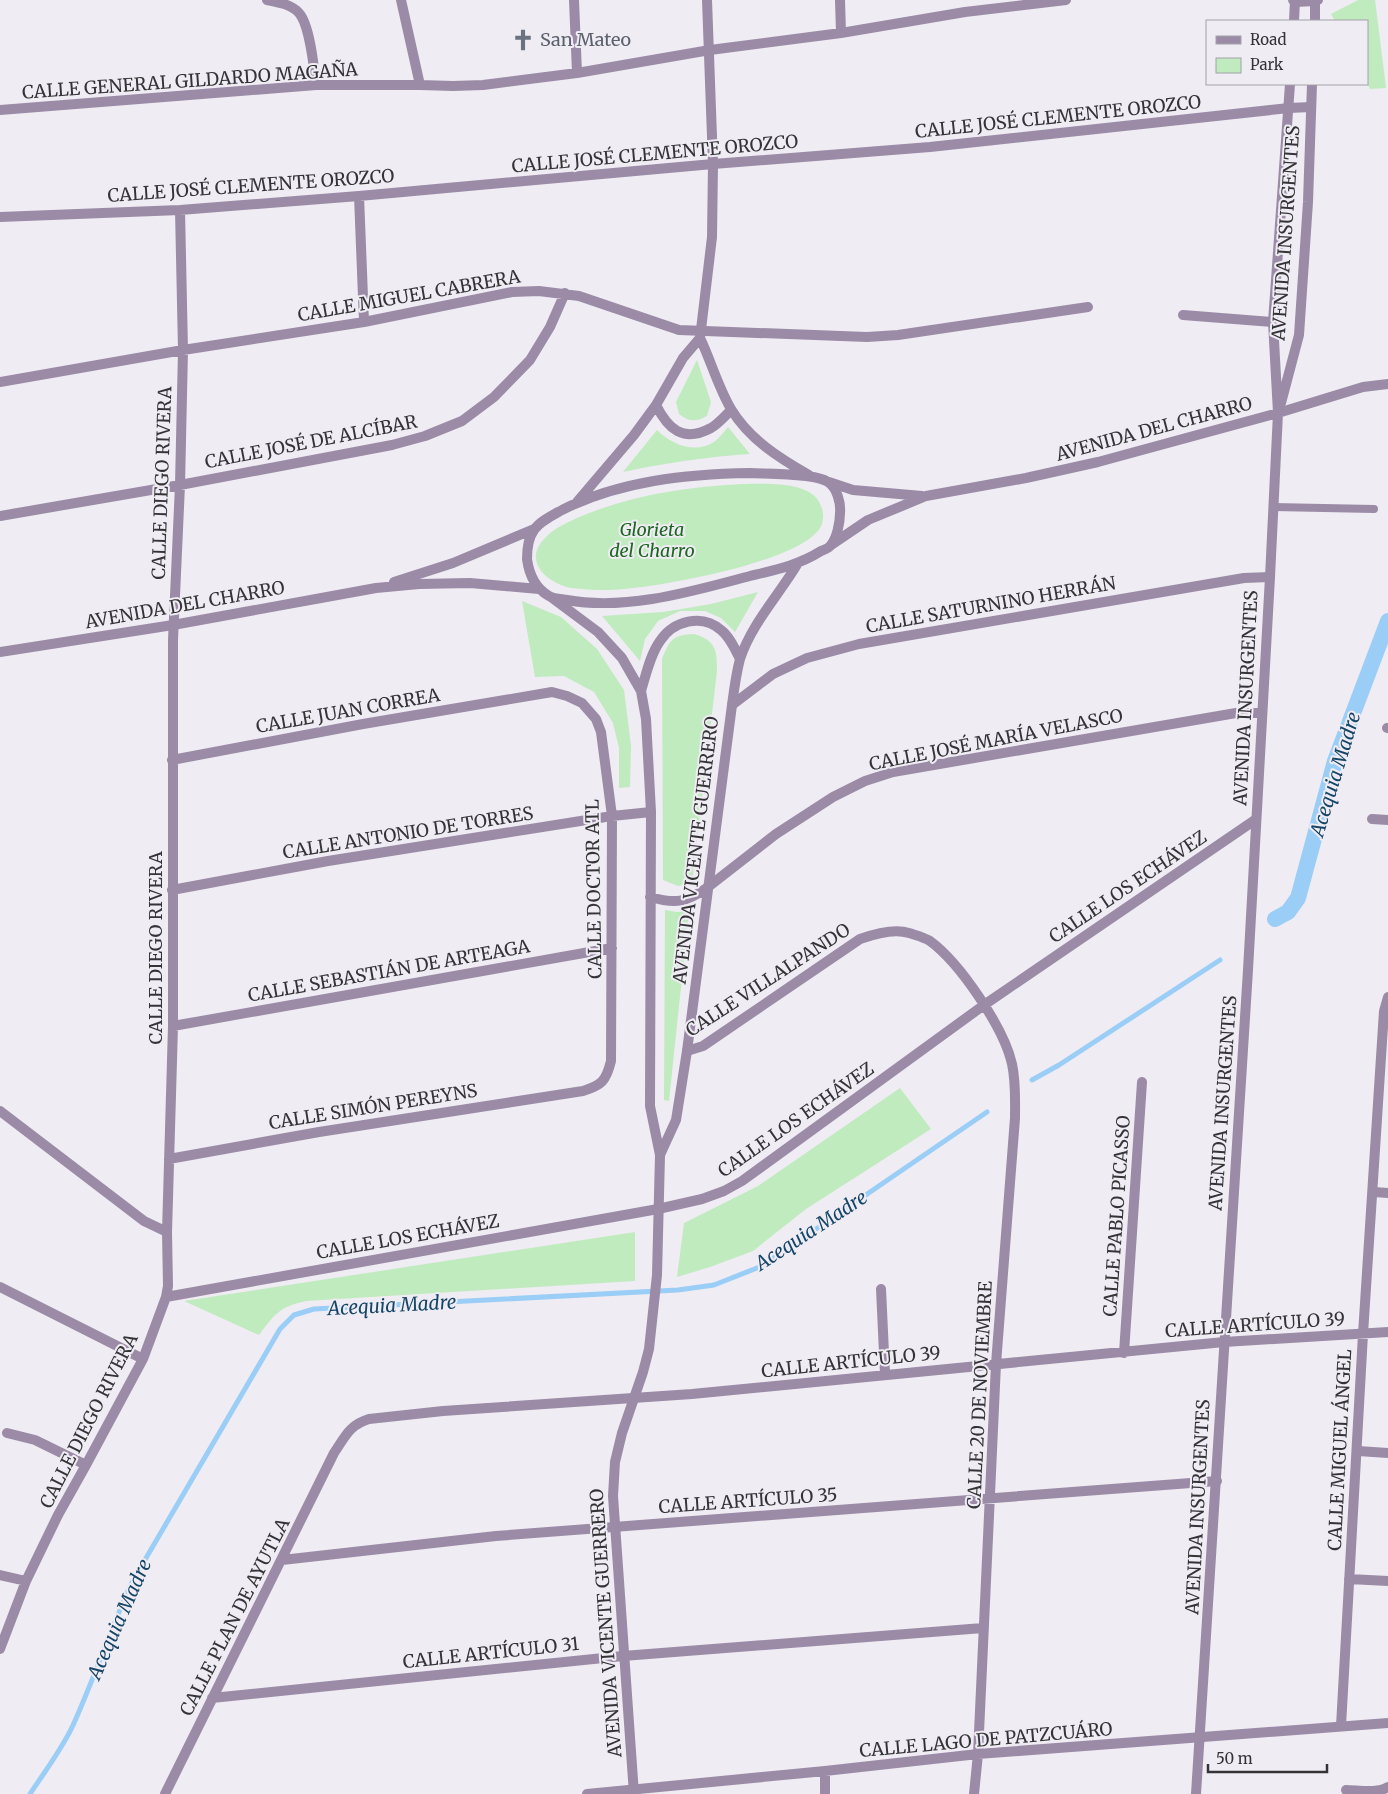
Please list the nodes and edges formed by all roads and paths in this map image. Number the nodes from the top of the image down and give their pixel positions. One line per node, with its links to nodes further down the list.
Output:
1 (266, 0): 16 (street)
2 (401, 0): 17 (street)
3 (574, 0): 15 (street)
4 (707, 0): 14 (street)
5 (840, 0): 13 (street)
6 (964, 0): 10 (street)
7 (1066, 0): 10 (street, CALLE GENERAL GILDARDO MAGAÑA)
8 (1316, 0): 9 (street); 12 (street)
9 (1295, 1): 11 (street)
10 (965, 12): 13 (street, CALLE GENERAL GILDARDO MAGAÑA)
11 (1294, 20)
12 (1315, 20)
13 (842, 33): 14 (street, CALLE GENERAL GILDARDO MAGAÑA)
14 (710, 50): 15 (street, CALLE GENERAL GILDARDO MAGAÑA); 23 (street)
15 (577, 73): 17 (street, CALLE GENERAL GILDARDO MAGAÑA)
16 (316, 85): 17 (street, CALLE GENERAL GILDARDO MAGAÑA); 22 (street, CALLE GENERAL GILDARDO MAGAÑA)
17 (420, 85)
18 (1290, 85): 21 (street, AVENIDA INSURGENTES)
19 (1312, 85): 20 (street, AVENIDA INSURGENTES)
20 (1311, 107): 21 (street, CALLE JOSÉ CLEMENTE OROZCO); 38 (street, AVENIDA INSURGENTES)
21 (1289, 108): 23 (street, CALLE JOSÉ CLEMENTE OROZCO); 31 (street, AVENIDA INSURGENTES)
22 (0, 110)
23 (713, 164): 24 (street, CALLE JOSÉ CLEMENTE OROZCO); 32 (street)
24 (359, 196): 25 (street, CALLE JOSÉ CLEMENTE OROZCO); 30 (street)
25 (180, 210): 26 (street, CALLE JOSÉ CLEMENTE OROZCO); 33 (street, CALLE DIEGO RIVERA)
26 (0, 217)
27 (565, 293): 30 (street, CALLE MIGUEL CABRERA); 32 (street, CALLE MIGUEL CABRERA); 41 (street, CALLE JOSÉ DE ALCÍBAR)
28 (1088, 307): 32 (street, CALLE MIGUEL CABRERA)
29 (1182, 314): 31 (street)
30 (364, 322): 33 (street, CALLE MIGUEL CABRERA)
31 (1273, 322): 38 (street, AVENIDA INSURGENTES)
32 (701, 334): 36 (street); 37 (street)
33 (183, 350): 34 (street, CALLE MIGUEL CABRERA); 41 (street, CALLE DIEGO RIVERA)
34 (0, 382)
35 (1388, 384): 38 (street, AVENIDA DEL CHARRO)
36 (656, 405): 37 (street); 43 (street)
37 (731, 410): 39 (street)
38 (1278, 413): 42 (street, AVENIDA DEL CHARRO); 44 (street, AVENIDA INSURGENTES)
39 (811, 476): 40 (street, AVENIDA DEL CHARRO); 43 (street)
40 (829, 482): 42 (street, AVENIDA DEL CHARRO); 48 (street)
41 (180, 485): 46 (street, CALLE JOSÉ DE ALCÍBAR); 54 (street, CALLE DIEGO RIVERA)
42 (926, 496): 48 (street, AVENIDA DEL CHARRO)
43 (576, 503): 47 (street, AVENIDA DEL CHARRO)
44 (1273, 507): 45 (lane); 50 (street, AVENIDA INSURGENTES)
45 (1374, 509)
46 (0, 516)
47 (534, 529): 51 (street, AVENIDA DEL CHARRO); 52 (street)
48 (831, 545): 49 (street, AVENIDA DEL CHARRO)
49 (798, 563): 53 (street, AVENIDA DEL CHARRO); 56 (street, AVENIDA VICENTE GUERRERO)
50 (1270, 577): 59 (street, CALLE SATURNINO HERRÁN); 60 (street, AVENIDA INSURGENTES)
51 (376, 588): 52 (street, AVENIDA DEL CHARRO); 54 (street, AVENIDA DEL CHARRO)
52 (539, 589): 53 (street, AVENIDA VICENTE GUERRERO)
53 (551, 597): 57 (street, AVENIDA VICENTE GUERRERO)
54 (173, 624): 55 (street, AVENIDA DEL CHARRO); 61 (street, CALLE DIEGO RIVERA)
55 (0, 652)
56 (740, 659): 57 (street); 59 (street, AVENIDA VICENTE GUERRERO)
57 (641, 691): 62 (street, AVENIDA VICENTE GUERRERO)
58 (529, 696): 61 (street, CALLE JUAN CORREA); 63 (street, CALLE DOCTOR ATL)
59 (732, 705): 67 (street, AVENIDA VICENTE GUERRERO)
60 (1261, 712): 65 (street, AVENIDA INSURGENTES); 67 (street, CALLE JOSÉ MARÍA VELASCO)
61 (172, 760): 68 (street, CALLE DIEGO RIVERA)
62 (651, 812): 63 (street, CALLE ANTONIO DE TORRES); 69 (street, AVENIDA VICENTE GUERRERO)
63 (612, 816): 68 (street, CALLE ANTONIO DE TORRES); 70 (street, CALLE DOCTOR ATL)
64 (1372, 819): 66 (street)
65 (1256, 820): 72 (street, CALLE LOS ECHÁVEZ); 89 (street, AVENIDA INSURGENTES)
66 (1388, 820)
67 (708, 887): 69 (street, CALLE JOSÉ MARÍA VELASCO); 74 (street, AVENIDA VICENTE GUERRERO)
68 (172, 890): 73 (street, CALLE DIEGO RIVERA)
69 (650, 897): 78 (street, AVENIDA VICENTE GUERRERO)
70 (612, 948): 73 (street, CALLE SEBASTIÁN DE ARTEAGA); 76 (street, CALLE DOCTOR ATL)
71 (1388, 997): 80 (street, CALLE MIGUEL ÁNGEL)
72 (984, 1005): 74 (street, CALLE VILLALPANDO); 82 (street, CALLE LOS ECHÁVEZ); 92 (street, CALLE 20 DE NOVIEMBRE)
73 (173, 1026): 79 (street, CALLE DIEGO RIVERA)
74 (687, 1051): 78 (street, AVENIDA VICENTE GUERRERO)
75 (1142, 1082): 90 (street, CALLE PABLO PICASSO)
76 (583, 1091): 79 (street, CALLE SIMÓN PEREYNS)
77 (0, 1112): 83 (street)
78 (660, 1155): 82 (street, AVENIDA VICENTE GUERRERO)
79 (169, 1158): 83 (street, CALLE DIEGO RIVERA)
80 (1374, 1192): 81 (street); 88 (street, CALLE MIGUEL ÁNGEL)
81 (1388, 1193)
82 (658, 1209): 86 (street, CALLE LOS ECHÁVEZ); 94 (street, AVENIDA VICENTE GUERRERO)
83 (167, 1232): 86 (street, CALLE DIEGO RIVERA)
84 (0, 1287): 91 (street)
85 (881, 1289): 93 (street)
86 (166, 1297): 91 (street, CALLE DIEGO RIVERA)
87 (1388, 1332): 88 (street, CALLE ARTÍCULO 39)
88 (1364, 1334): 89 (street, CALLE ARTÍCULO 39); 96 (street, CALLE MIGUEL ÁNGEL)
89 (1224, 1342): 90 (street, CALLE ARTÍCULO 39); 100 (street, AVENIDA INSURGENTES)
90 (1124, 1353): 92 (street, CALLE ARTÍCULO 39)
91 (142, 1359): 99 (street, CALLE DIEGO RIVERA)
92 (996, 1364): 93 (street, CALLE ARTÍCULO 39); 101 (street, CALLE 20 DE NOVIEMBRE)
93 (885, 1374): 94 (street, CALLE ARTÍCULO 39)
94 (634, 1398): 98 (street, CALLE ARTÍCULO 39); 102 (street, AVENIDA VICENTE GUERRERO)
95 (7, 1432): 99 (street)
96 (1358, 1451): 97 (street); 105 (street, CALLE MIGUEL ÁNGEL)
97 (1388, 1453)
98 (334, 1454): 103 (street, CALLE PLAN DE AYUTLA)
99 (86, 1466): 106 (street, CALLE DIEGO RIVERA)
100 (1217, 1481): 101 (street, CALLE ARTÍCULO 35); 114 (street, AVENIDA INSURGENTES)
101 (991, 1498): 102 (street, CALLE ARTÍCULO 35); 108 (street, CALLE 20 DE NOVIEMBRE)
102 (614, 1528): 103 (street, CALLE ARTÍCULO 35); 110 (street, AVENIDA VICENTE GUERRERO)
103 (282, 1560): 111 (street, CALLE PLAN DE AYUTLA)
104 (0, 1575): 106 (street)
105 (1349, 1579): 107 (street); 113 (street, CALLE MIGUEL ÁNGEL)
106 (26, 1581): 109 (street, CALLE DIEGO RIVERA)
107 (1388, 1581)
108 (983, 1628): 110 (street, CALLE ARTÍCULO 31); 115 (street, CALLE 20 DE NOVIEMBRE)
109 (0, 1649)
110 (623, 1656): 111 (street, CALLE ARTÍCULO 31); 119 (street, AVENIDA VICENTE GUERRERO)
111 (212, 1698): 120 (street, CALLE PLAN DE AYUTLA)
112 (1388, 1723): 113 (street, CALLE LAGO DE PATZCUÁRO)
113 (1341, 1726): 114 (street, CALLE LAGO DE PATZCUÁRO)
114 (1200, 1738): 115 (street, CALLE LAGO DE PATZCUÁRO); 124 (street, AVENIDA INSURGENTES)
115 (978, 1754): 116 (street, CALLE LAGO DE PATZCUÁRO); 123 (street, CALLE 20 DE NOVIEMBRE)
116 (825, 1771): 119 (street, CALLE LAGO DE PATZCUÁRO); 122 (street)
117 (1388, 1787): 118 (street)
118 (1346, 1790)
119 (634, 1792): 121 (street, CALLE LAGO DE PATZCUÁRO)
120 (165, 1794)
121 (587, 1794)
122 (825, 1794)
123 (974, 1794)
124 (1196, 1794)

